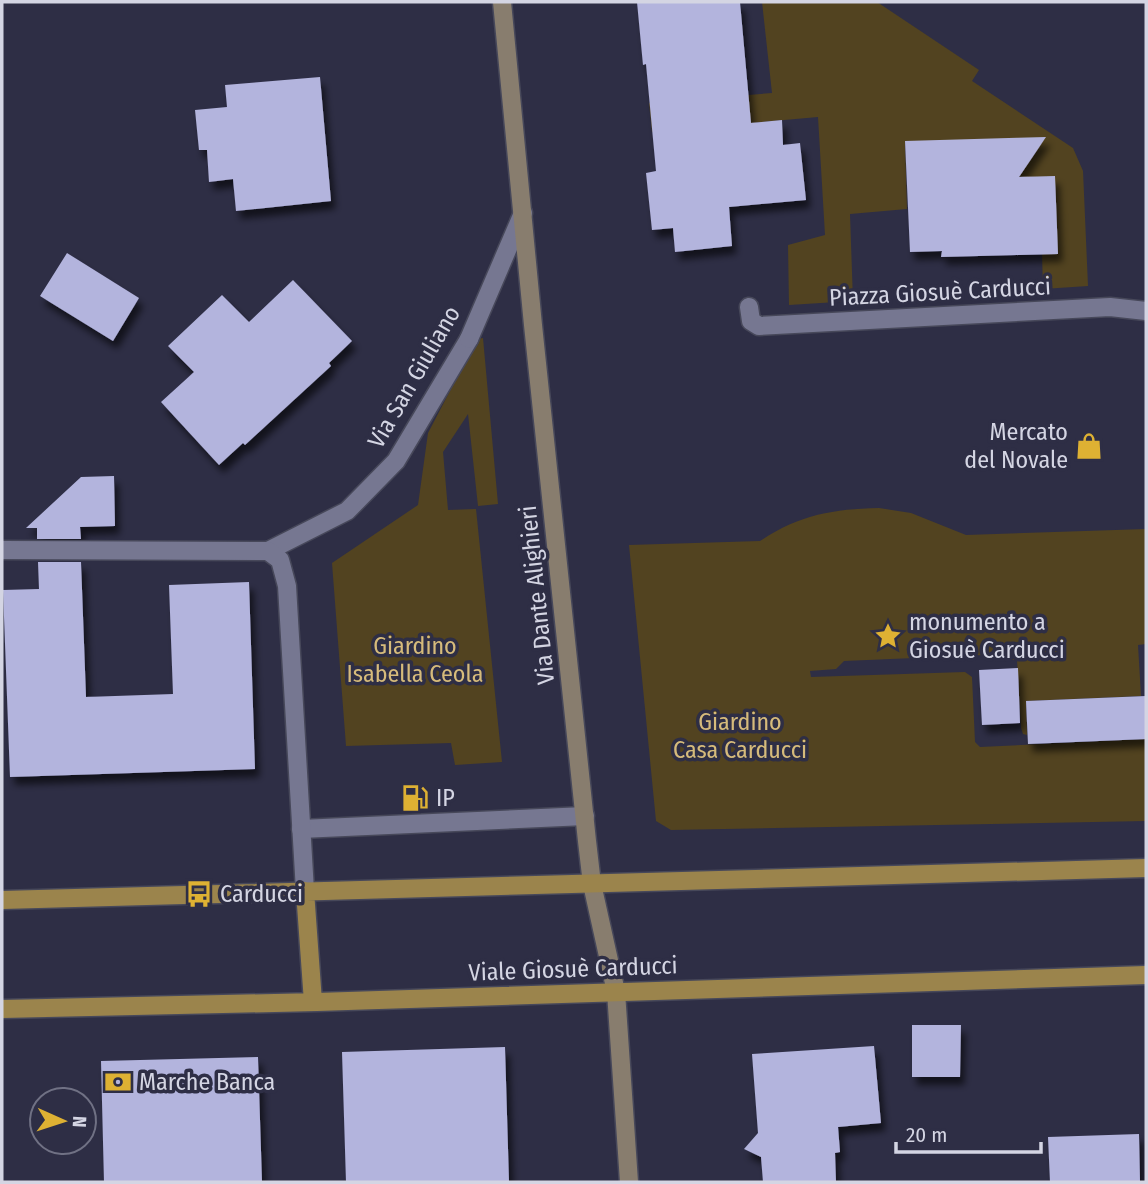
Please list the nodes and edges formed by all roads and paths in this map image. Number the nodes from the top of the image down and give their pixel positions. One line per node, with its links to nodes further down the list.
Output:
1 (502, 2): 2 (street, Via Dante Alighieri)
2 (523, 213): 6 (street, Via San Giuliano); 7 (street, Via Dante Alighieri)
3 (749, 307): 4 (street, Piazza Giosuè Carducci)
4 (1146, 311)
5 (2, 550): 6 (street, Via San Giuliano)
6 (268, 551): 8 (street)
7 (585, 816): 8 (street); 10 (street, Via Dante Alighieri)
8 (301, 829): 11 (street)
9 (1146, 868): 10 (main road)
10 (592, 884): 11 (main road); 14 (street, Via Dante Alighieri)
11 (305, 891): 12 (main road); 15 (main road)
12 (2, 900)
13 (1146, 975): 14 (main road, Viale Giosuè Carducci)
14 (616, 992): 15 (main road, Viale Giosuè Carducci); 17 (street, Via Dante Alighieri)
15 (313, 1002): 16 (main road, Viale Giosuè Carducci)
16 (2, 1009)
17 (629, 1182)

